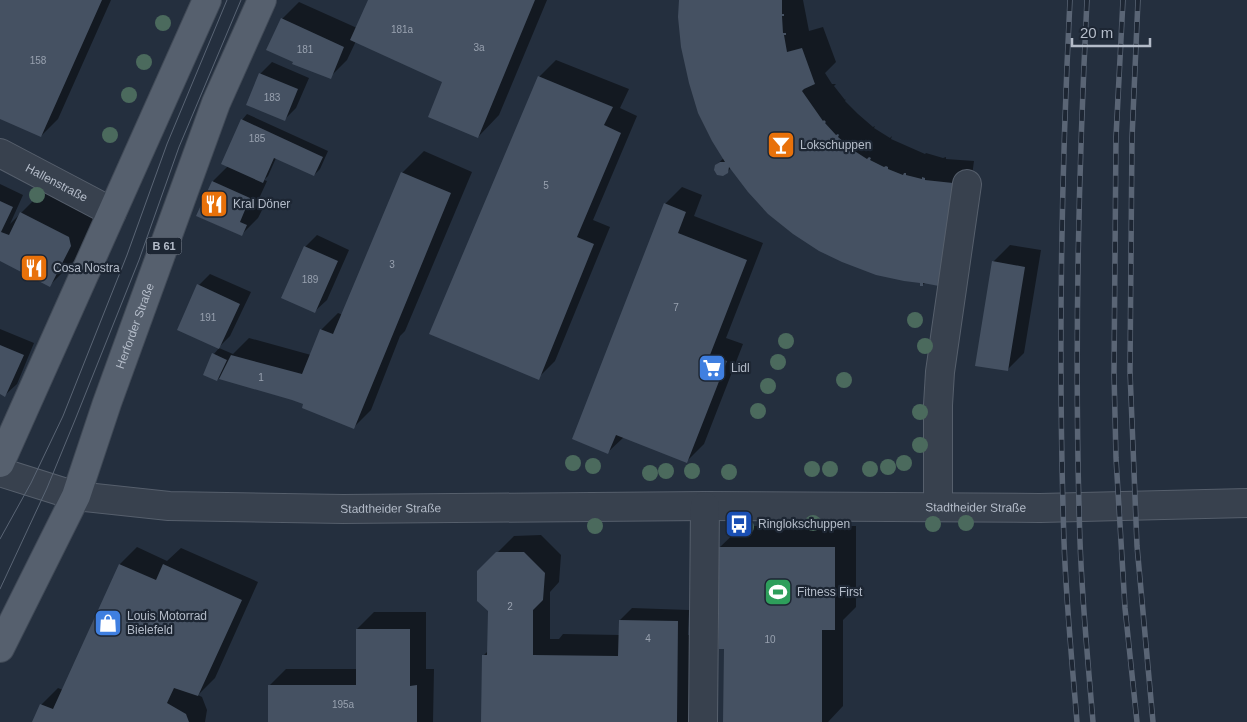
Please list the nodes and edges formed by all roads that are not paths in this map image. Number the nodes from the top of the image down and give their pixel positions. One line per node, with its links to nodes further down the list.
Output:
1 (207, 0): 5 (main road)
2 (262, 0): 8 (main road, Herforder Straße / B 61)
3 (0, 153): 5 (street, Hallenstraße)
4 (967, 184): 11 (street)
5 (112, 212): 6 (main road)
6 (0, 463)
7 (0, 472): 8 (street, Stadtheider Straße)
8 (76, 496): 10 (street, Stadtheider Straße); 12 (main road, Herforder Straße / B 61)
9 (1247, 503): 11 (street, Stadtheider Straße)
10 (705, 506): 11 (street, Stadtheider Straße); 13 (street)
11 (938, 508)
12 (0, 648)
13 (703, 722)

